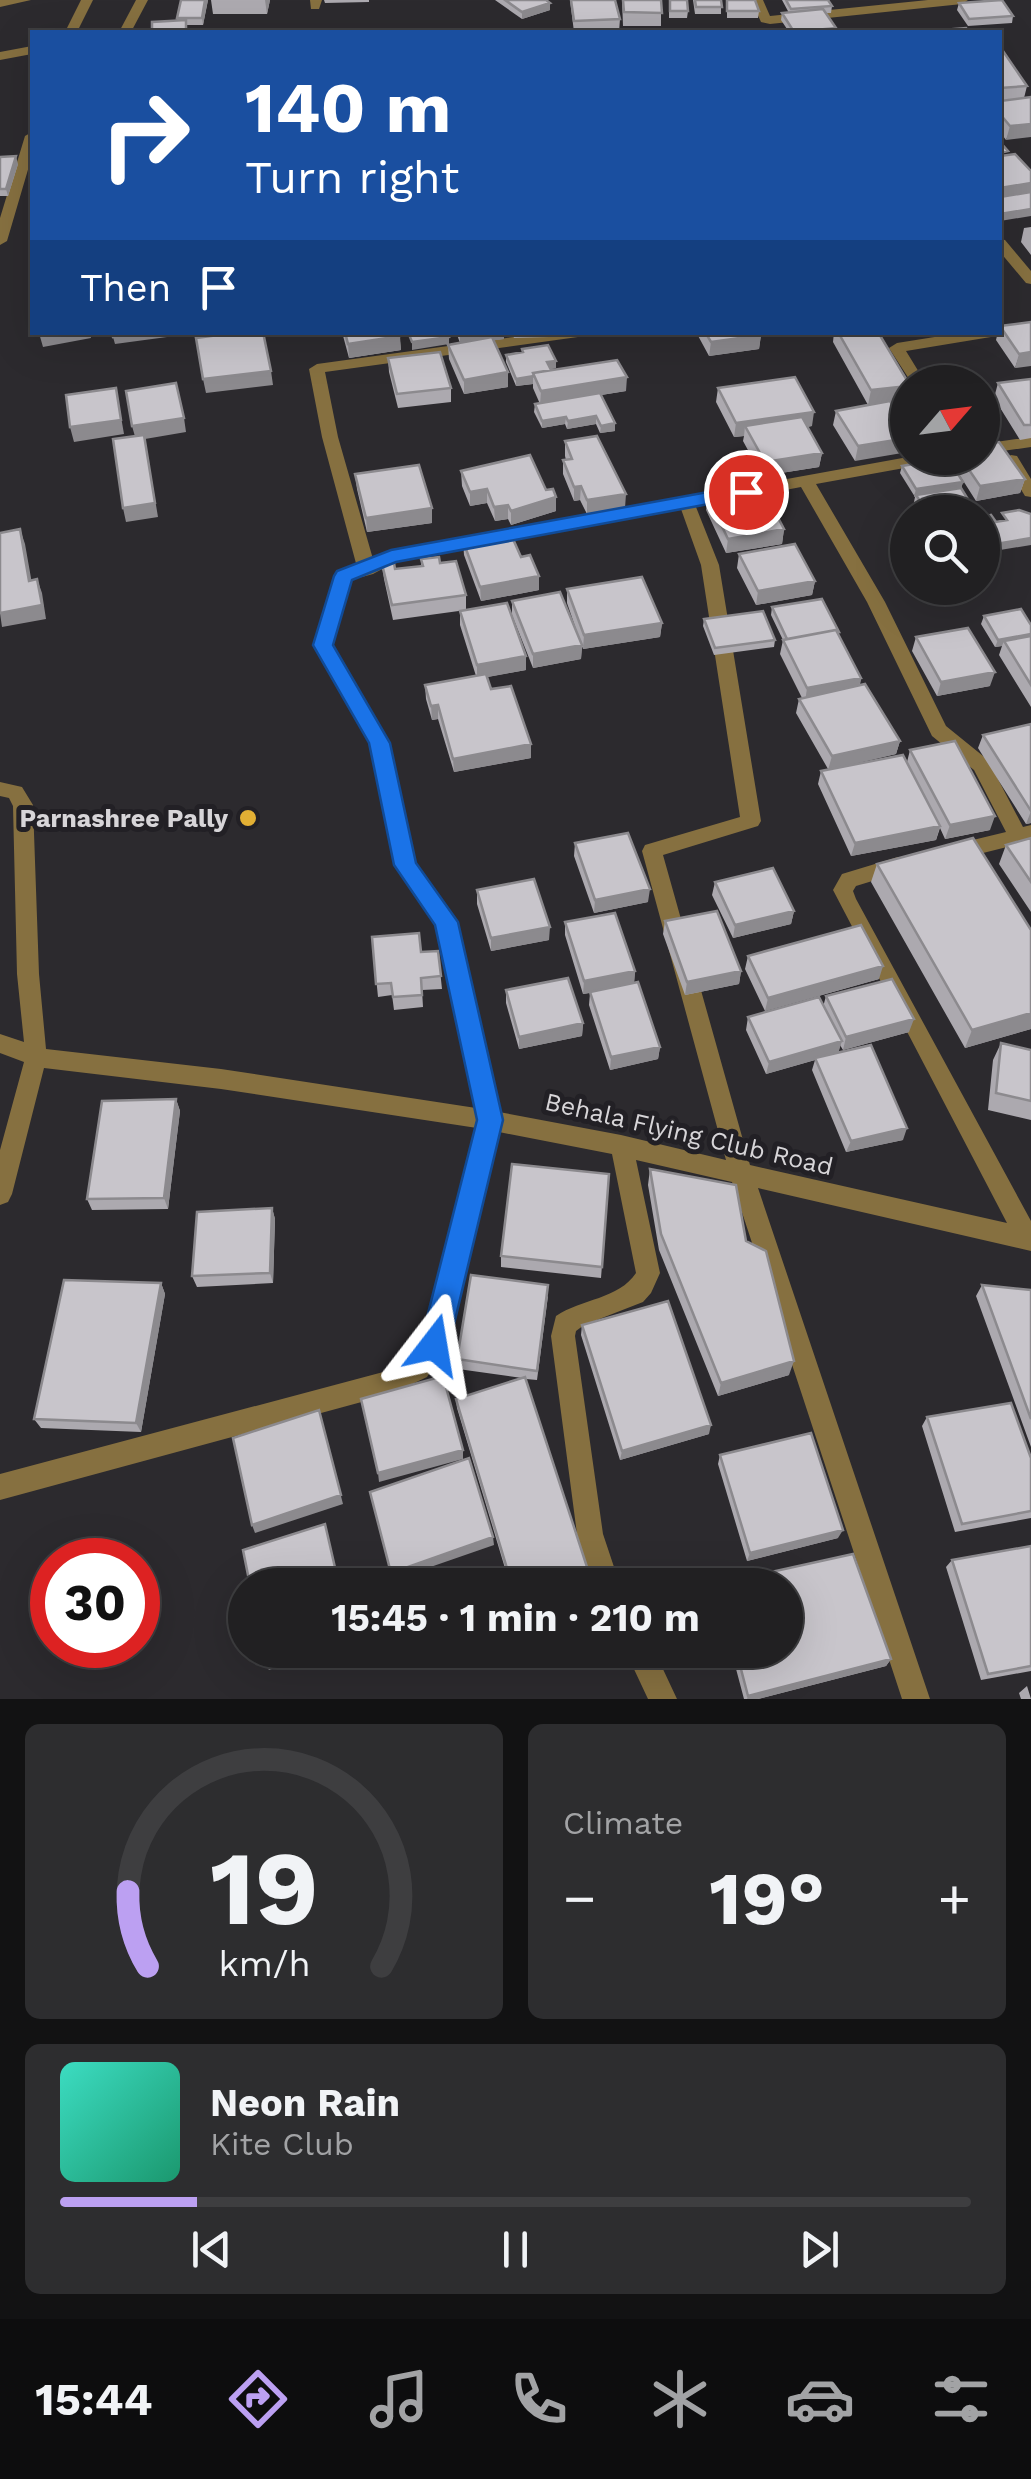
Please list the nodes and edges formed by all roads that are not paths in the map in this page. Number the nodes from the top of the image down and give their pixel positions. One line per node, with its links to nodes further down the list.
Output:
1 (25, 0): 6 (street)
2 (87, 0): 8 (street)
3 (142, 0): 9 (street)
4 (757, 0): 7 (street)
5 (962, 0): 7 (street)
6 (0, 2)
7 (905, 3)
8 (73, 30)
9 (126, 30)
10 (30, 50): 11 (street)
11 (0, 56)
12 (30, 141): 14 (street)
13 (28, 205): 14 (street)
14 (6, 206): 15 (street)
15 (0, 241)
16 (1002, 245): 17 (street)
17 (1031, 280)
18 (563, 335): 29 (street)
19 (888, 335): 21 (street)
20 (984, 335): 21 (street)
21 (897, 348): 22 (street)
22 (908, 365)
23 (1031, 442): 24 (street)
24 (1001, 446): 27 (street)
25 (890, 465): 26 (street)
26 (806, 480): 28 (street); 31 (street)
27 (1031, 492)
28 (686, 502): 29 (street); 36 (street)
29 (367, 570): 34 (street)
30 (0, 789): 33 (street)
31 (1025, 834): 38 (street)
32 (0, 1043): 33 (street, Behala Flying Club Road)
33 (36, 1056): 34 (street, Behala Flying Club Road); 37 (street)
34 (490, 1120): 35 (street, Behala Flying Club Road); 39 (street)
35 (620, 1145): 36 (street, Behala Flying Club Road); 40 (street)
36 (741, 1173): 38 (street, Behala Flying Club Road); 43 (street)
37 (0, 1194)
38 (1030, 1239)
39 (0, 1487)
40 (601, 1568)
41 (647, 1668): 42 (street)
42 (663, 1699)
43 (916, 1699)

